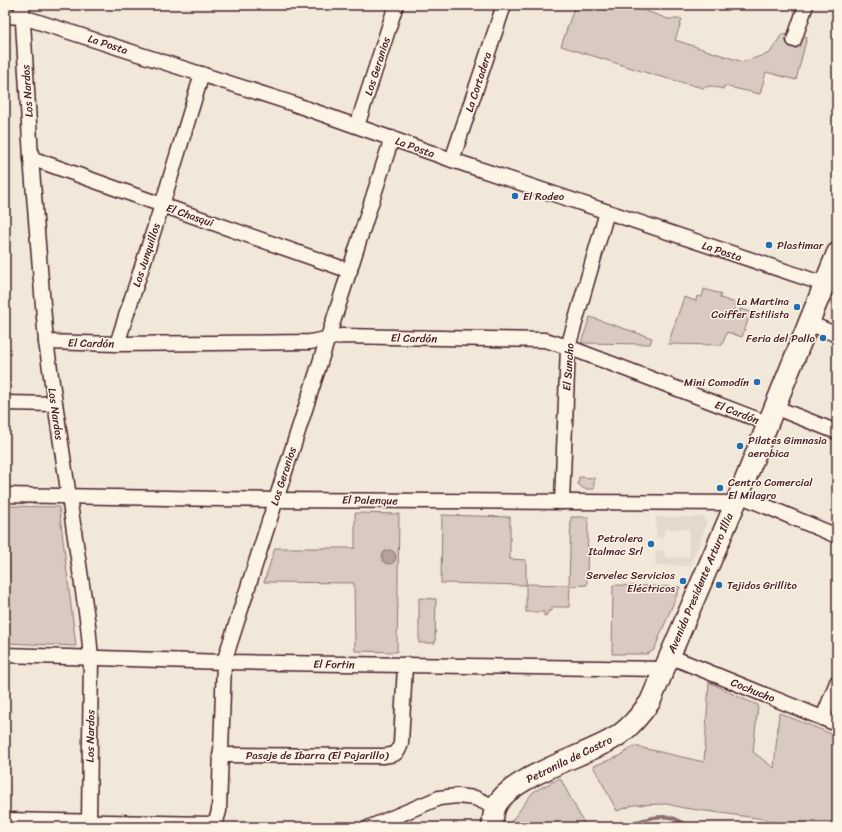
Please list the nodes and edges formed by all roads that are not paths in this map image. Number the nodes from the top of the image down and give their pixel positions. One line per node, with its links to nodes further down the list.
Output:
1 (396, 5): 8 (street, Los Geranios)
2 (504, 5): 11 (street, La Cortadera)
3 (806, 5): 6 (street)
4 (22, 11): 5 (street, La Posta); 7 (street, La Posta); 10 (street, Los Nardos)
5 (5, 16)
6 (794, 40)
7 (202, 74): 8 (street, La Posta); 12 (street, Los Junquillos)
8 (357, 126): 9 (street, La Posta)
9 (392, 138): 11 (street, La Posta); 15 (street, Los Geranios)
10 (32, 158): 12 (street, El Chasqui); 20 (street, Los Nardos)
11 (452, 160): 13 (street, La Posta)
12 (162, 205): 15 (street, El Chasqui); 21 (street, Los Junquillos)
13 (607, 212): 16 (street, La Posta); 22 (street, El Suncho)
14 (837, 253): 16 (main road, Avenida Presidente Arturo Illia)
15 (350, 271): 19 (street, Los Geranios)
16 (824, 284): 17 (main road, Avenida Presidente Arturo Illia)
17 (809, 323): 18 (street); 25 (main road, Avenida Presidente Arturo Illia)
18 (837, 335)
19 (327, 339): 21 (street, El Cardón); 22 (street, El Cardón); 30 (street, Los Geranios)
20 (46, 342): 21 (street, El Cardón); 24 (street, Los Nardos)
21 (117, 344)
22 (568, 347): 25 (street, El Cardón); 31 (street, El Suncho)
23 (5, 403): 24 (street)
24 (55, 404): 28 (street, Los Nardos)
25 (771, 415): 26 (street, El Cardón); 29 (main road, Avenida Presidente Arturo Illia)
26 (837, 432)
27 (5, 495): 28 (street, El Palenque)
28 (68, 496): 30 (street, El Palenque); 34 (street, Los Nardos)
29 (737, 499): 31 (street, El Palenque); 32 (street); 36 (main road, Avenida Presidente Arturo Illia)
30 (275, 500): 31 (street, El Palenque); 35 (street, Los Geranios)
31 (562, 502)
32 (837, 536)
33 (5, 655): 34 (street, El Fortin)
34 (91, 658): 35 (street, El Fortin); 44 (street, Los Nardos)
35 (224, 662): 37 (street, El Fortin); 41 (street, Los Geranios)
36 (666, 663): 37 (street, El Fortin); 39 (street, Cochucho); 42 (main road, Petronila de Castro)
37 (405, 665): 41 (street, Pasaje de Ibarra (El Pajarillo))
38 (837, 682): 39 (street)
39 (823, 718): 40 (street, Cochucho)
40 (837, 724)
41 (220, 755): 44 (street, Los Geranios)
42 (496, 807): 45 (street); 46 (main road, Petronila de Castro)
43 (5, 820): 44 (street)
44 (89, 822)
45 (370, 827)
46 (492, 827)

